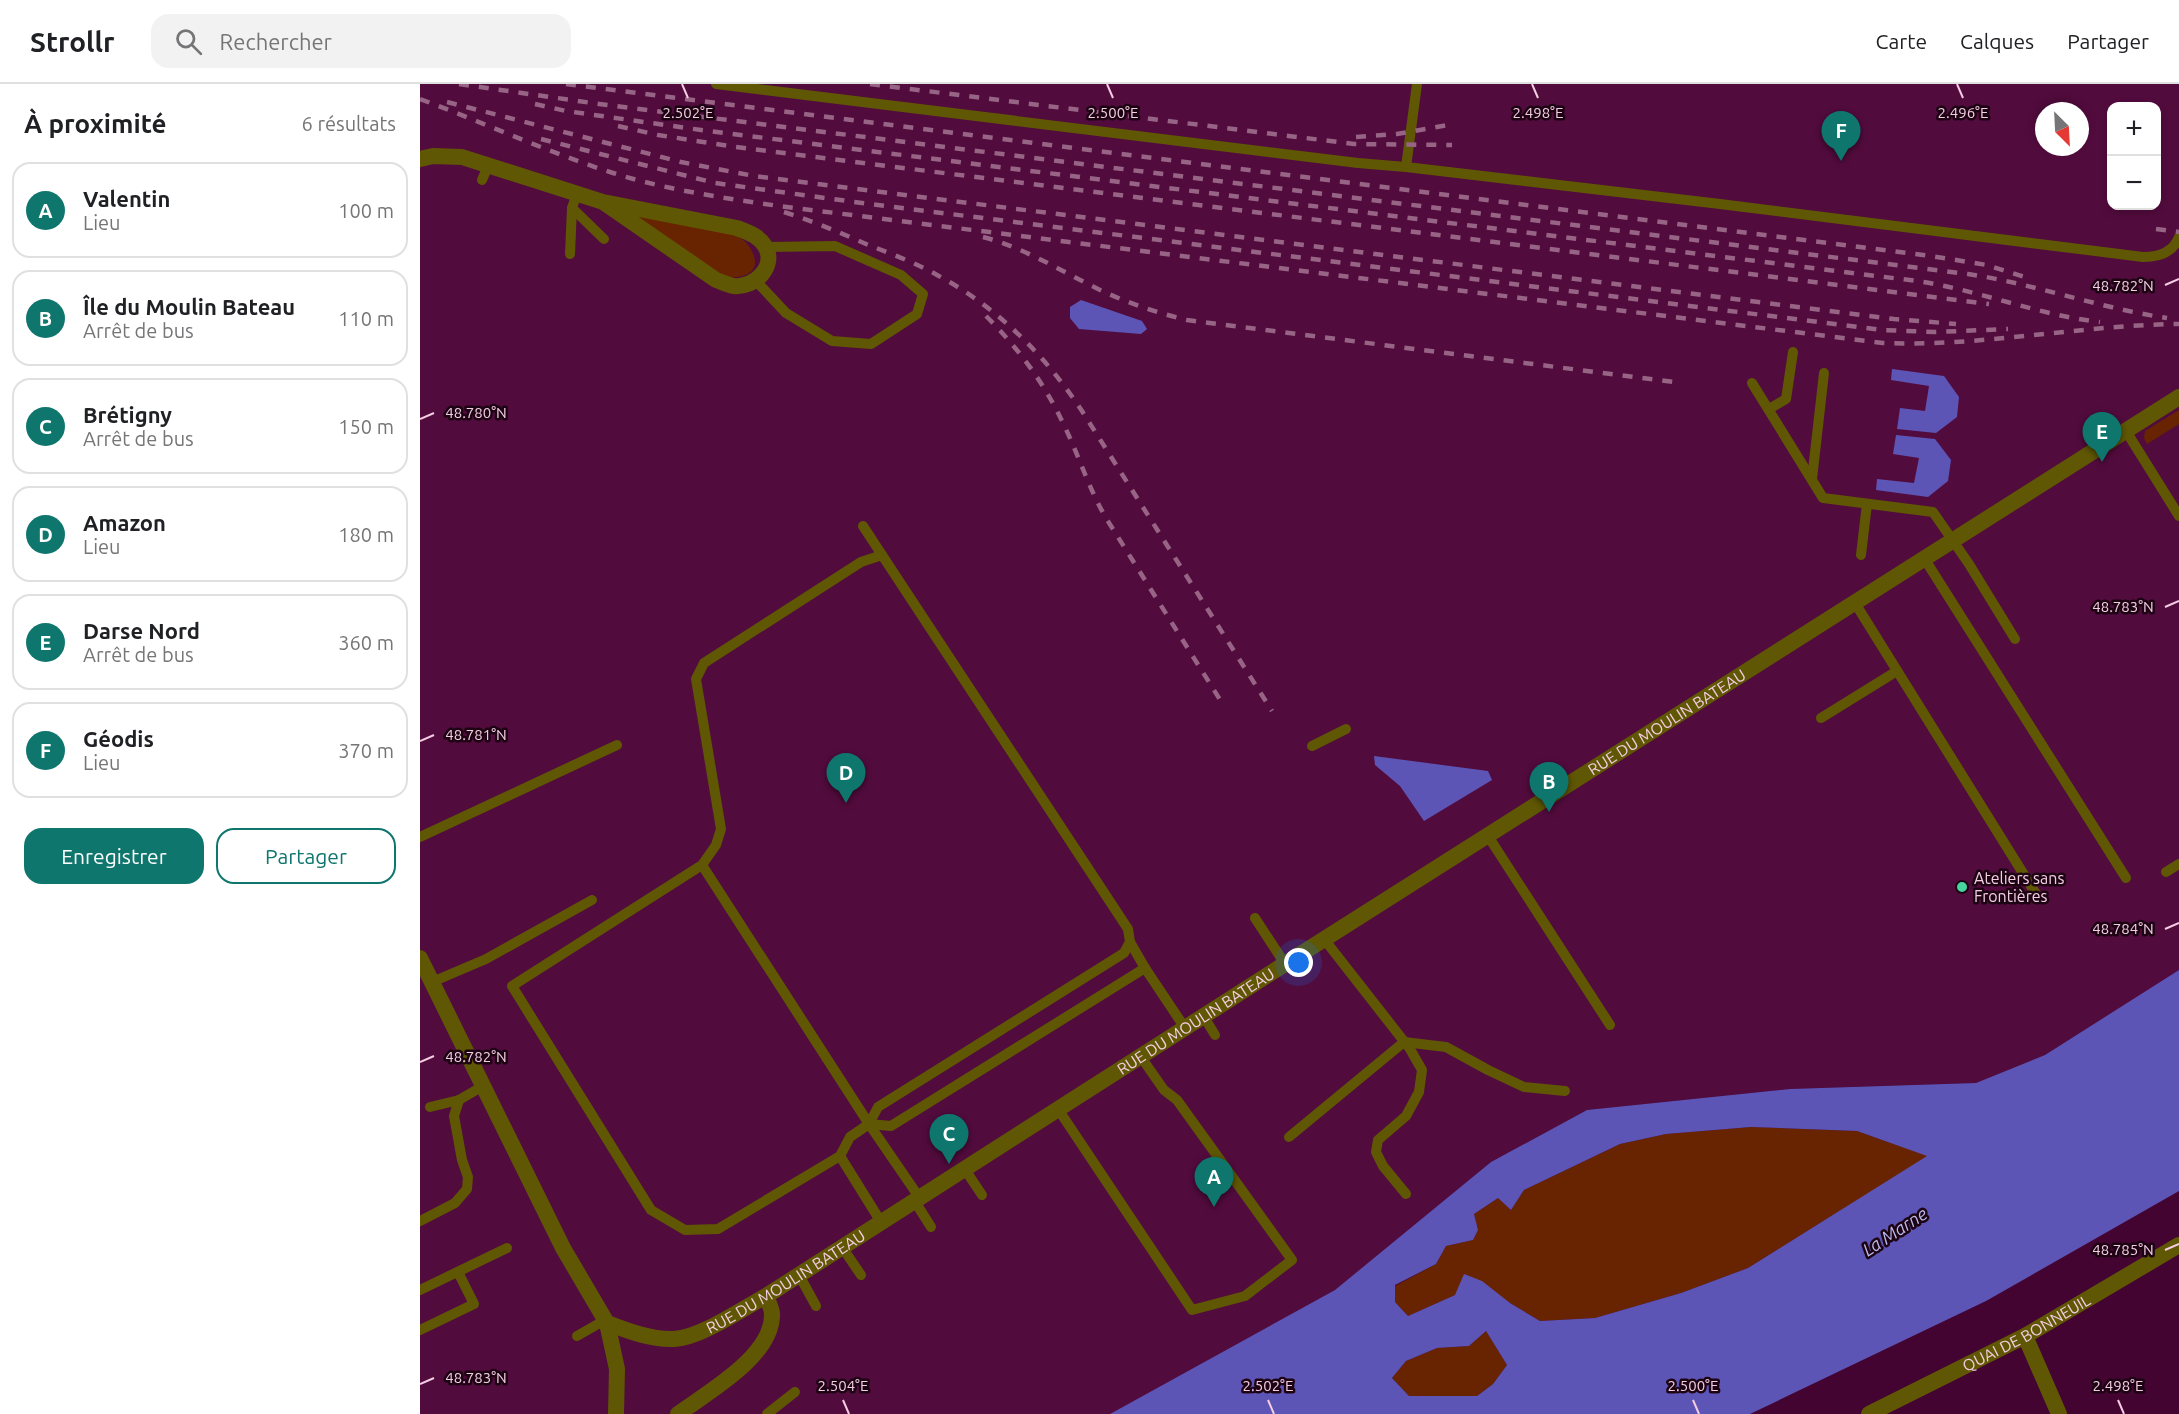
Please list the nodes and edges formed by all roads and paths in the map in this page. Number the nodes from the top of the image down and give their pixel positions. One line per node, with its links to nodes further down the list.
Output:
1 (716, 84): 4 (lane)
2 (1417, 84): 4 (lane)
3 (420, 159): 5 (street)
4 (1406, 167): 7 (lane)
5 (574, 201): 6 (street); 8 (lane); 10 (lane)
6 (603, 202): 9 (street); 11 (street)
7 (2179, 237)
8 (604, 239)
9 (766, 247): 11 (street); 11 (lane)
10 (570, 254)
11 (756, 281)
12 (1793, 352): 16 (lane)
13 (1824, 373): 18 (lane)
14 (1752, 383): 16 (lane)
15 (2179, 397): 17 (street, RUE DU MOULIN BATEAU)
16 (1769, 409): 18 (lane)
17 (2126, 430): 20 (lane); 22 (street, RUE DU MOULIN BATEAU)
18 (1812, 479): 19 (lane)
19 (1867, 504): 22 (lane); 24 (lane)
20 (2179, 516)
21 (863, 526): 23 (lane)
22 (1952, 542): 25 (street, RUE DU MOULIN BATEAU); 27 (lane)
23 (882, 555): 36 (lane); 43 (lane)
24 (1862, 555)
25 (1923, 558): 26 (street, RUE DU MOULIN BATEAU); 38 (lane)
26 (1855, 603): 28 (lane); 33 (street, RUE DU MOULIN BATEAU)
27 (2015, 639)
28 (1897, 671): 29 (lane); 39 (lane)
29 (1821, 718)
30 (1346, 729): 32 (lane)
31 (617, 745): 34 (lane)
32 (1312, 746)
33 (1488, 836): 42 (street, RUE DU MOULIN BATEAU); 49 (lane)
34 (420, 837)
35 (2179, 864): 37 (lane)
36 (702, 865): 59 (lane); 61 (lane)
37 (2166, 872)
38 (2126, 878)
39 (2036, 894)
40 (592, 900): 47 (lane)
41 (1255, 918): 45 (lane)
42 (1324, 939): 45 (street, RUE DU MOULIN BATEAU); 52 (lane)
43 (1130, 942): 46 (lane); 59 (lane)
44 (420, 958): 47 (street)
45 (1285, 964): 48 (street, RUE DU MOULIN BATEAU)
46 (1145, 968): 50 (lane); 59 (lane)
47 (432, 982): 54 (street)
48 (1204, 1017): 50 (street, RUE DU MOULIN BATEAU); 51 (lane)
49 (1610, 1026)
50 (1185, 1028): 53 (street, RUE DU MOULIN BATEAU)
51 (1215, 1035)
52 (1404, 1042): 55 (lane); 60 (lane); 63 (lane)
53 (1141, 1057): 58 (street, RUE DU MOULIN BATEAU); 58 (lane)
54 (483, 1086): 56 (lane); 78 (street)
55 (1565, 1090)
56 (459, 1100): 57 (lane); 66 (lane)
57 (430, 1107)
58 (1058, 1109): 62 (street, RUE DU MOULIN BATEAU)
59 (869, 1124): 61 (lane); 65 (lane)
60 (1289, 1137)
61 (840, 1156): 67 (lane)
62 (964, 1168): 64 (lane); 65 (street, RUE DU MOULIN BATEAU)
63 (1406, 1194)
64 (982, 1196)
65 (916, 1199): 67 (street, RUE DU MOULIN BATEAU); 68 (lane)
66 (420, 1221)
67 (881, 1222): 70 (street, RUE DU MOULIN BATEAU)
68 (931, 1227)
69 (2179, 1245): 81 (street, QUAI DE BONNEUIL)
70 (842, 1247): 73 (street, RUE DU MOULIN BATEAU); 74 (lane)
71 (507, 1248): 72 (lane)
72 (458, 1272): 75 (lane); 79 (lane)
73 (799, 1275): 76 (street, RUE DU MOULIN BATEAU); 77 (lane)
74 (861, 1275)
75 (420, 1290)
76 (766, 1296): 78 (street, RUE DU MOULIN BATEAU); 84 (street)
77 (816, 1306)
78 (606, 1321): 80 (lane); 83 (street)
79 (420, 1330)
80 (577, 1336)
81 (2025, 1336): 86 (street, QUAI DE BONNEUIL); 87 (street)
82 (795, 1392): 85 (lane)
83 (616, 1414)
84 (678, 1414)
85 (767, 1414)
86 (1869, 1414)
87 (2059, 1414)

